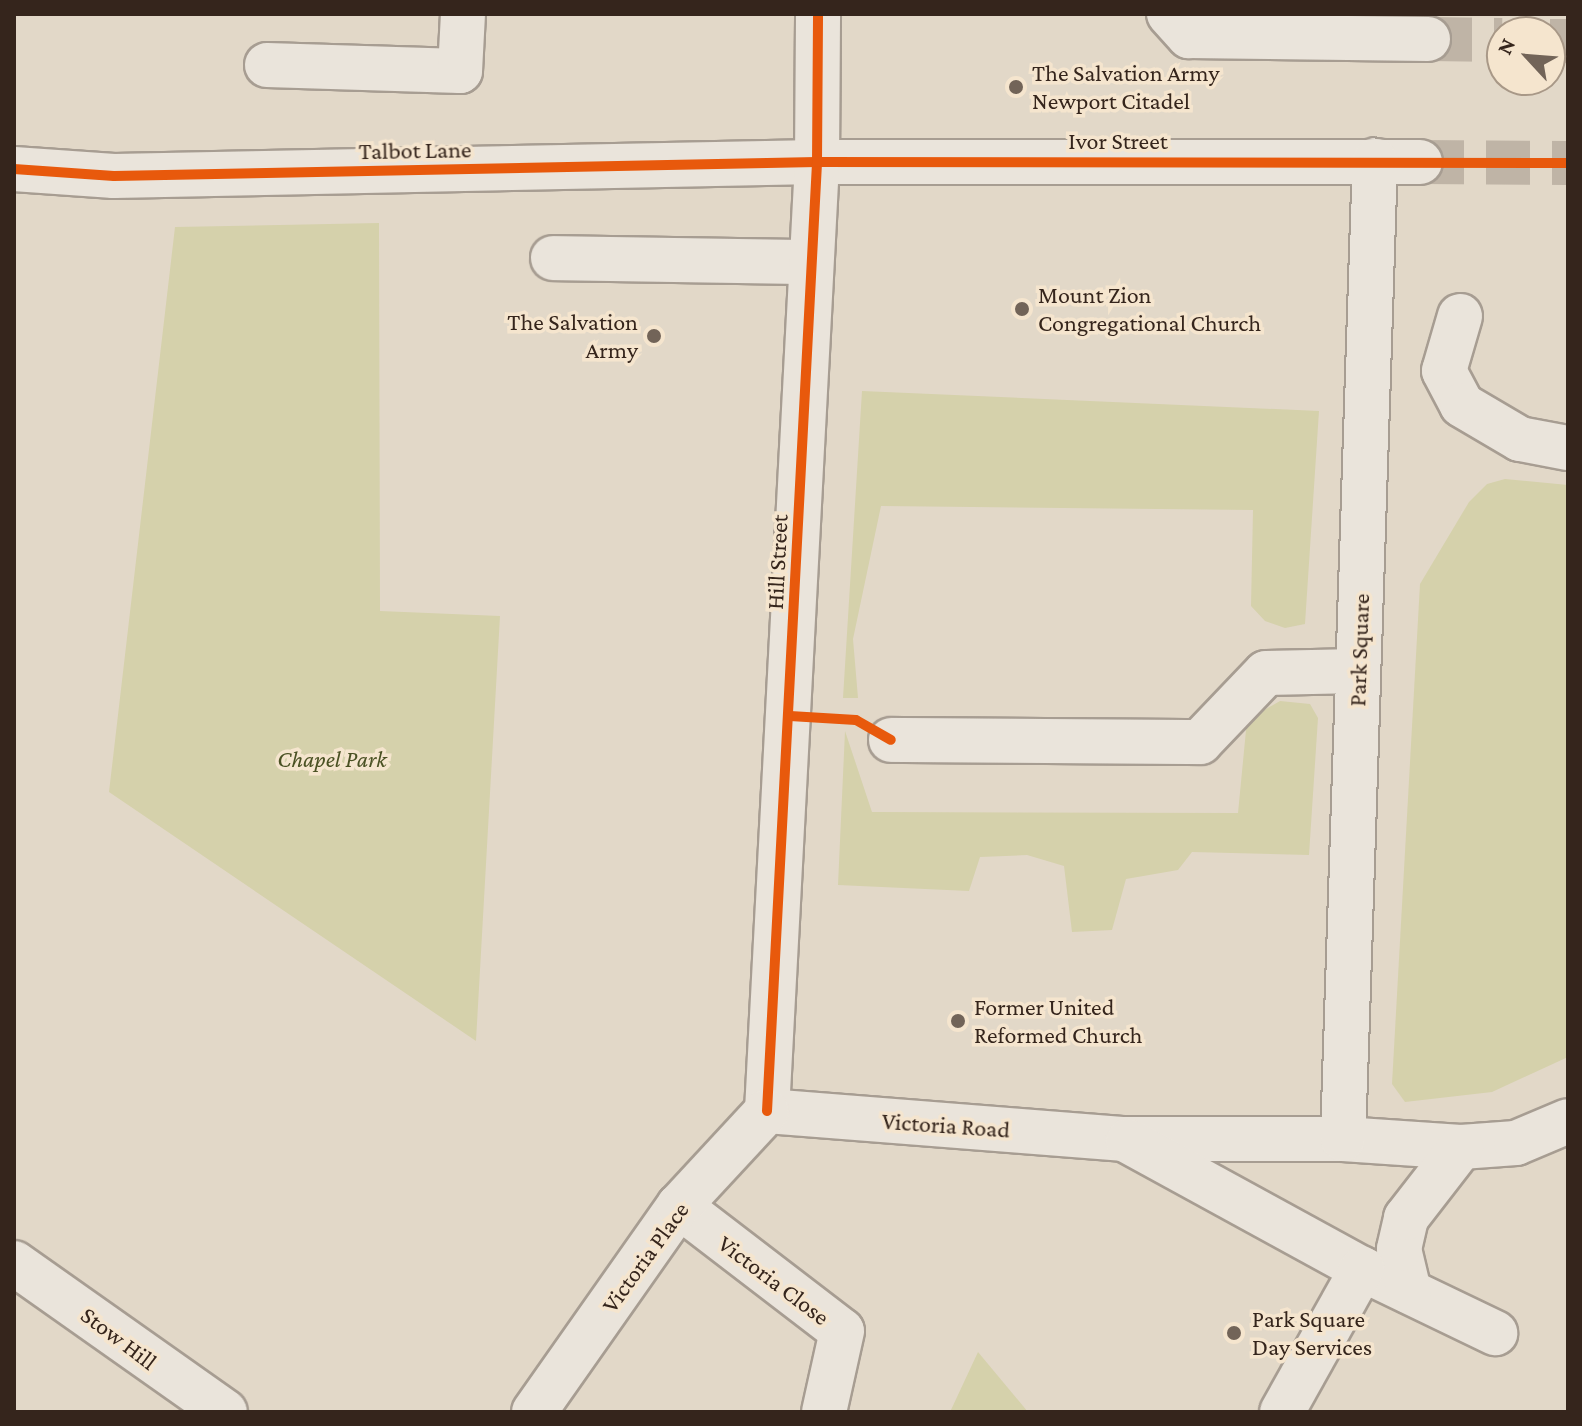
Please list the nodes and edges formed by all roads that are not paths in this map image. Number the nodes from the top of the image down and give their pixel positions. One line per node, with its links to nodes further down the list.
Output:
1 (463, 14): 5 (street)
2 (818, 14): 7 (street, Hill Street)
3 (1169, 14): 4 (street)
4 (1428, 39)
5 (267, 65)
6 (1375, 161): 7 (street, Ivor Street); 8 (street, Ivor Street); 14 (street, Park Square)
7 (817, 162): 9 (street, Talbot Lane); 11 (street, Hill Street)
8 (1420, 162)
9 (14, 169)
10 (553, 258): 11 (street)
11 (811, 262): 16 (street, Hill Street)
12 (1461, 382): 13 (street)
13 (1568, 448)
14 (1358, 671): 15 (street); 19 (street, Park Square)
15 (891, 740)
16 (767, 1111): 18 (street, Victoria Road); 21 (street, Victoria Place)
17 (1568, 1121): 20 (street, Victoria Road)
18 (1125, 1139): 19 (street, Victoria Road); 23 (street, Victoria Road)
19 (1343, 1139): 20 (street, Victoria Road)
20 (1461, 1147): 24 (street)
21 (679, 1206): 27 (street, Victoria Place); 28 (street, Victoria Close)
22 (14, 1263): 26 (street, Stow Hill)
23 (1362, 1269): 24 (street, Victoria Road); 29 (street)
24 (1409, 1291): 25 (street, Victoria Road)
25 (1495, 1333)
26 (225, 1412)
27 (534, 1412)
28 (824, 1412)
29 (1282, 1412)

